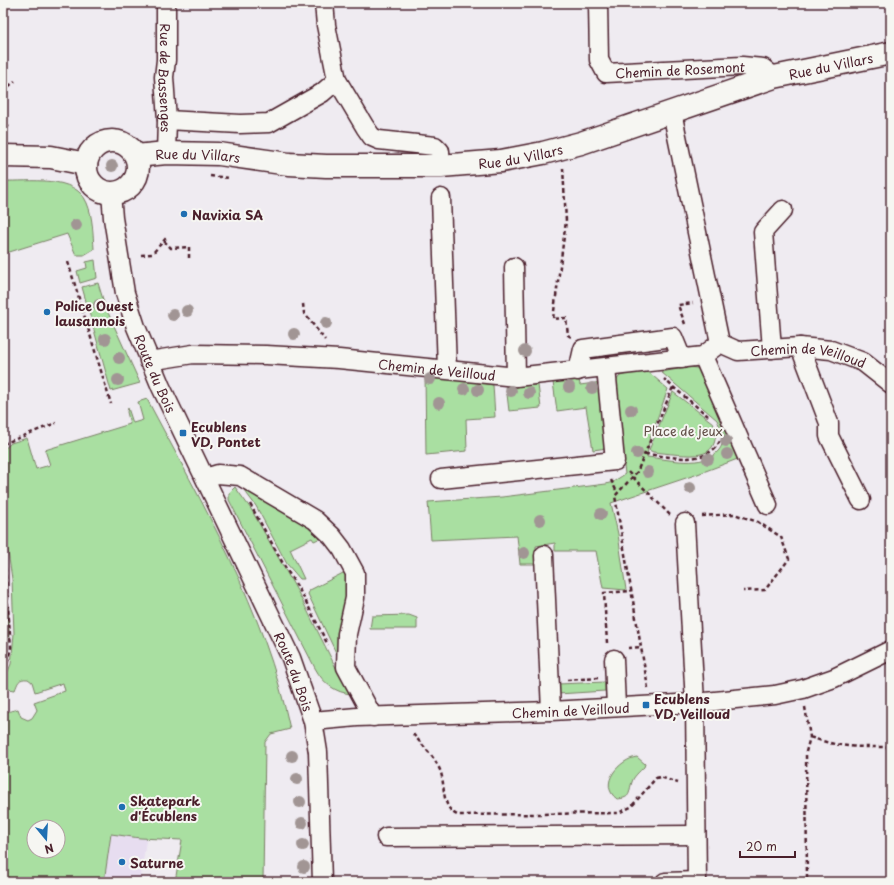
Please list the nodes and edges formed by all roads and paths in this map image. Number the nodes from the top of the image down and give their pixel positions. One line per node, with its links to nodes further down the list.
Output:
1 (166, 3): 10 (street, Rue de Bassenges)
2 (324, 3): 6 (street)
3 (598, 3): 5 (street, Chemin de Rosemont)
4 (891, 52): 5 (main road, Rue du Villars)
5 (774, 77): 9 (main road, Rue du Villars)
6 (337, 80): 10 (street); 18 (street)
7 (15, 81): 8 (path)
8 (3, 92)
9 (672, 112): 18 (main road, Rue du Villars); 29 (street)
10 (167, 120): 13 (street, Rue de Bassenges)
11 (3, 122): 12 (path)
12 (9, 127)
13 (166, 153): 15 (main road, Rue du Villars); 18 (main road, Rue du Villars)
14 (3, 156): 17 (main road)
15 (136, 156): 17 (main road); 19 (main road)
16 (560, 162): 32 (path)
17 (86, 164): 19 (main road)
18 (441, 166)
19 (111, 193): 36 (street, Route du Bois)
20 (441, 198): 39 (street)
21 (783, 210): 33 (street)
22 (167, 237): 23 (path)
23 (164, 241): 24 (path); 25 (path)
24 (141, 255)
25 (189, 261)
26 (68, 262): 44 (path)
27 (514, 267): 41 (street)
28 (303, 304): 30 (path)
29 (720, 343): 33 (street, Chemin de Veilloud); 34 (street, Chemin de Veilloud)
30 (328, 344)
31 (800, 347): 33 (street, Chemin de Veilloud); 42 (street, Chemin de Veilloud); 55 (street)
32 (583, 349): 35 (street); 40 (street)
33 (772, 349)
34 (703, 356): 35 (street, Chemin de Veilloud); 57 (street)
35 (682, 359): 37 (street, Chemin de Veilloud)
36 (149, 361): 39 (street, Chemin de Veilloud); 51 (street, Route du Bois)
37 (645, 363): 38 (street, Chemin de Veilloud); 43 (path)
38 (606, 368): 40 (street, Chemin de Veilloud); 52 (street)
39 (447, 369): 41 (street, Chemin de Veilloud)
40 (578, 371): 41 (street, Chemin de Veilloud)
41 (516, 377)
42 (891, 384)
43 (673, 387): 45 (path); 49 (path)
44 (112, 404)
45 (710, 417)
46 (56, 423): 48 (path)
47 (719, 435): 49 (path)
48 (3, 444)
49 (645, 454): 50 (path)
50 (632, 477): 54 (path); 58 (path)
51 (205, 478): 74 (street); 75 (street, Route du Bois)
52 (441, 479)
53 (611, 483): 54 (path)
54 (617, 492): 61 (path)
55 (861, 500)
56 (249, 502): 63 (path)
57 (768, 505)
58 (692, 519): 62 (path); 71 (street)
59 (3, 540): 68 (path)
60 (544, 555): 67 (street)
61 (631, 591): 65 (path); 70 (path)
62 (744, 591)
63 (330, 650)
64 (891, 650): 69 (street, Chemin de Veilloud)
65 (614, 659): 66 (street)
66 (615, 677): 67 (path); 72 (street)
67 (550, 681): 73 (street)
68 (3, 682)
69 (803, 689): 71 (street, Chemin de Veilloud); 77 (path)
70 (648, 690)
71 (695, 703): 72 (street, Chemin de Veilloud); 80 (street)
72 (616, 707): 73 (street, Chemin de Veilloud)
73 (552, 711): 74 (street, Chemin de Veilloud)
74 (373, 717): 75 (street, Chemin de Veilloud)
75 (313, 721): 83 (street, Route du Bois)
76 (413, 734): 79 (path)
77 (810, 737): 78 (path); 85 (path)
78 (891, 746)
79 (682, 783)
80 (696, 835): 81 (street); 82 (street)
81 (386, 836)
82 (697, 881): 84 (street)
83 (322, 882)
84 (665, 882)
85 (807, 882)

